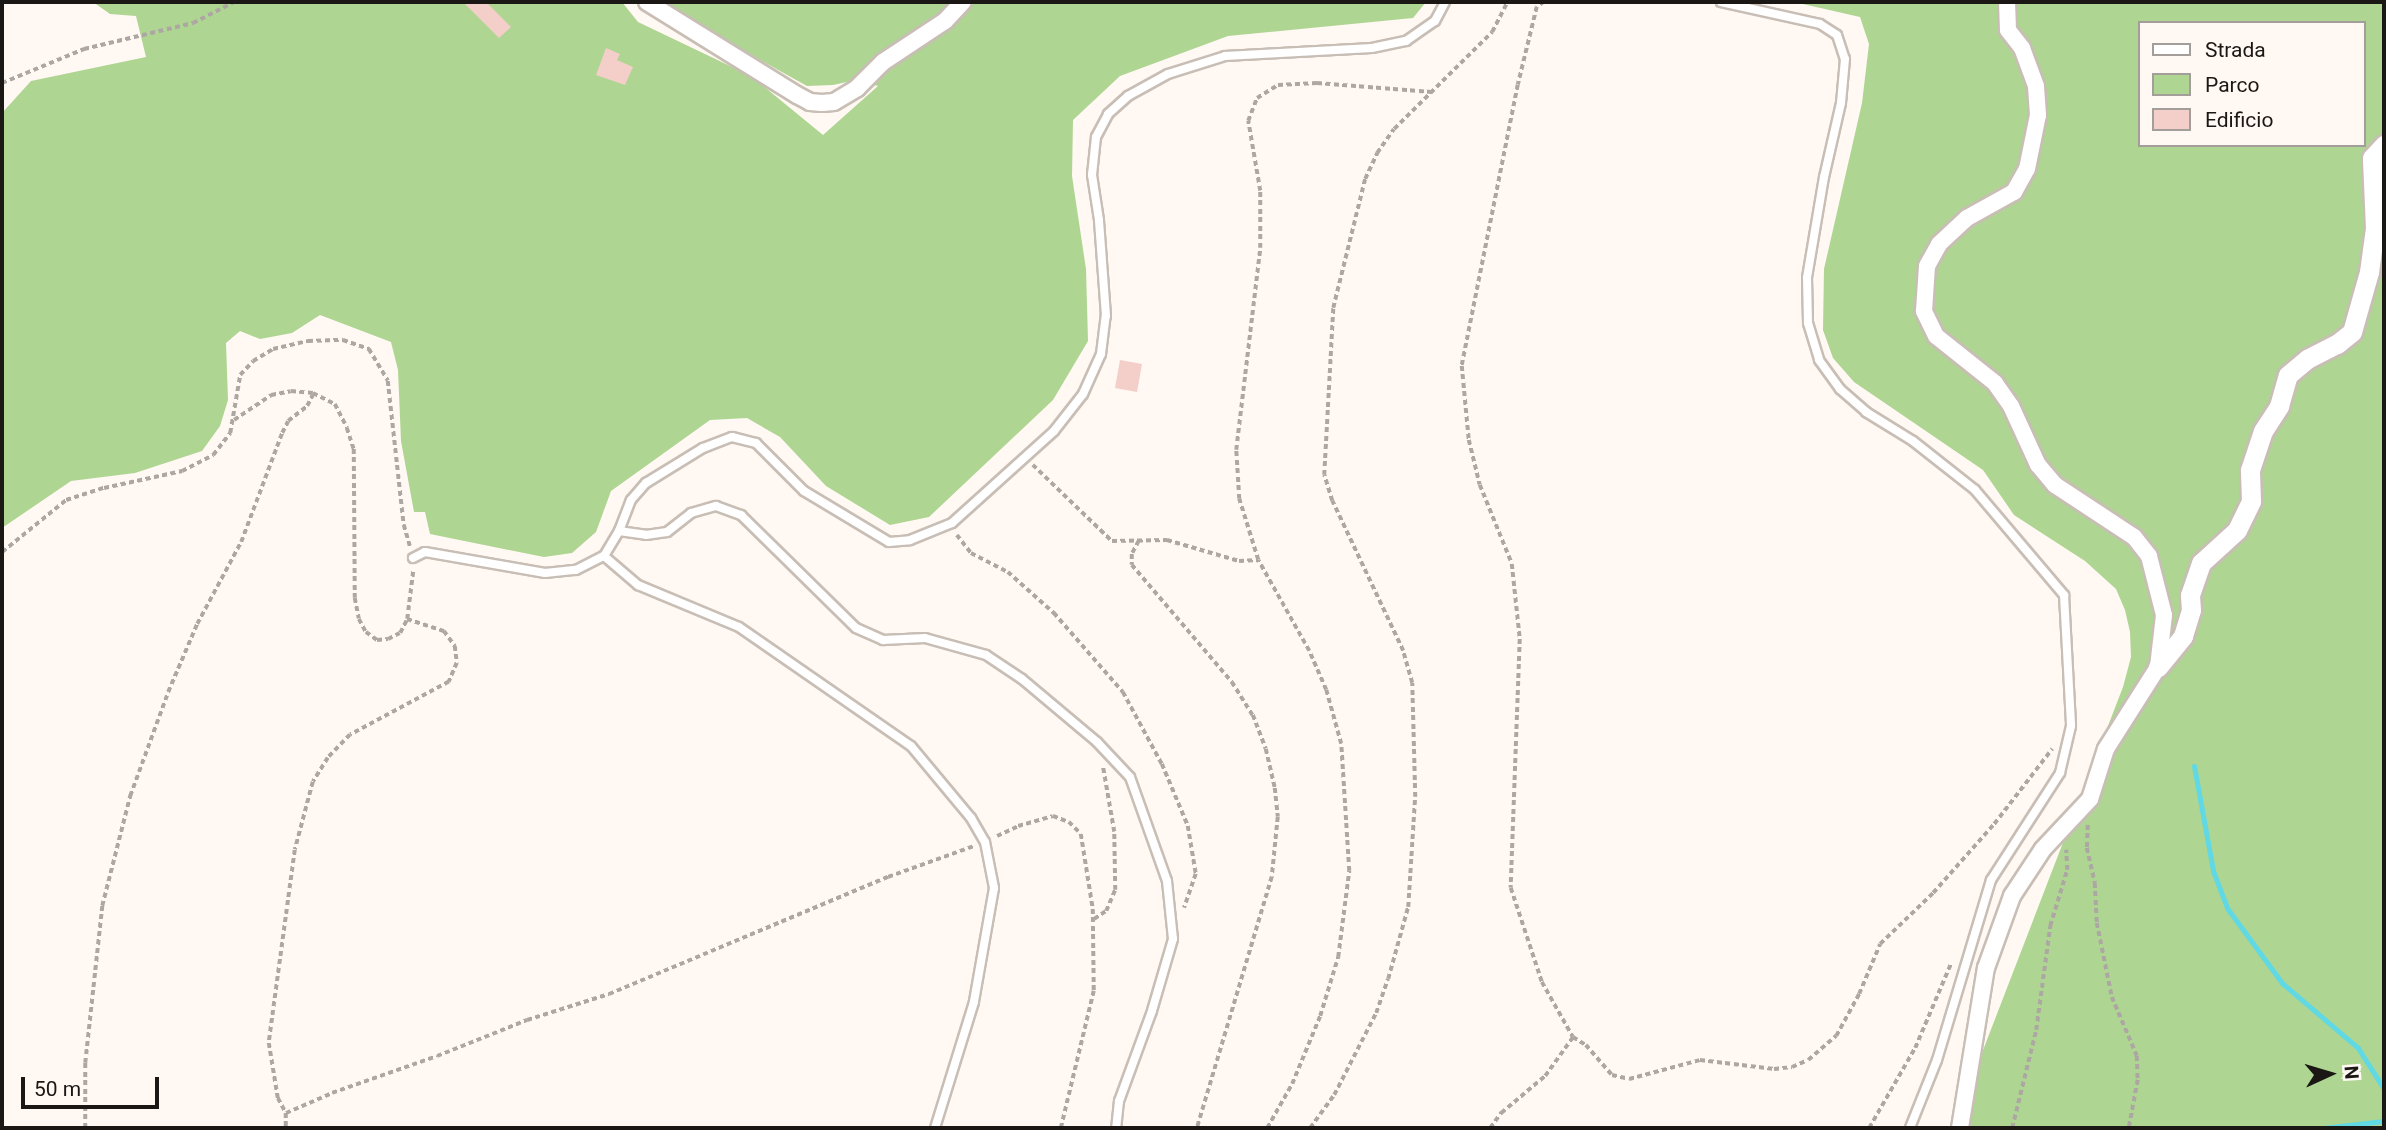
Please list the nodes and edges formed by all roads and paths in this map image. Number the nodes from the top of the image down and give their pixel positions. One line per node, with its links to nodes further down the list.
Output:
1 (234, 2): 9 (path)
2 (647, 2): 3 (street)
3 (963, 2)
4 (1445, 2): 14 (lane)
5 (1507, 2): 10 (path)
6 (1544, 2): 32 (path)
7 (1721, 2): 25 (lane)
8 (2007, 2): 23 (street)
9 (2, 83)
10 (1432, 92): 21 (path); 41 (path)
11 (2384, 145): 23 (street)
12 (313, 393): 13 (path); 22 (path); 34 (path)
13 (234, 420): 18 (path); 20 (path)
14 (1029, 453): 15 (lane); 17 (path)
15 (952, 523): 16 (lane); 30 (path)
16 (620, 531): 19 (lane); 24 (lane)
17 (1139, 541): 21 (path); 39 (path)
18 (2, 552)
19 (604, 556): 20 (lane); 28 (lane)
20 (413, 558): 22 (path)
21 (1258, 561): 40 (path)
22 (407, 619): 33 (path)
23 (2158, 667): 26 (street)
24 (1097, 742): 29 (path); 30 (lane)
25 (2067, 743): 31 (lane); 32 (path)
26 (2090, 799): 27 (street); 47 (path)
27 (2058, 836): 45 (street); 46 (path)
28 (985, 842): 29 (path); 33 (path); 36 (lane)
29 (1093, 919): 37 (path)
30 (1173, 939): 38 (lane)
31 (1969, 950): 43 (path); 44 (lane)
32 (1573, 1037): 42 (path)
33 (286, 1114): 35 (path)
34 (85, 1128)
35 (286, 1128)
36 (935, 1128)
37 (1061, 1128)
38 (1116, 1128)
39 (1197, 1128)
40 (1267, 1128)
41 (1310, 1128)
42 (1490, 1128)
43 (1869, 1128)
44 (1910, 1128)
45 (1960, 1128)
46 (2012, 1128)
47 (2129, 1128)

